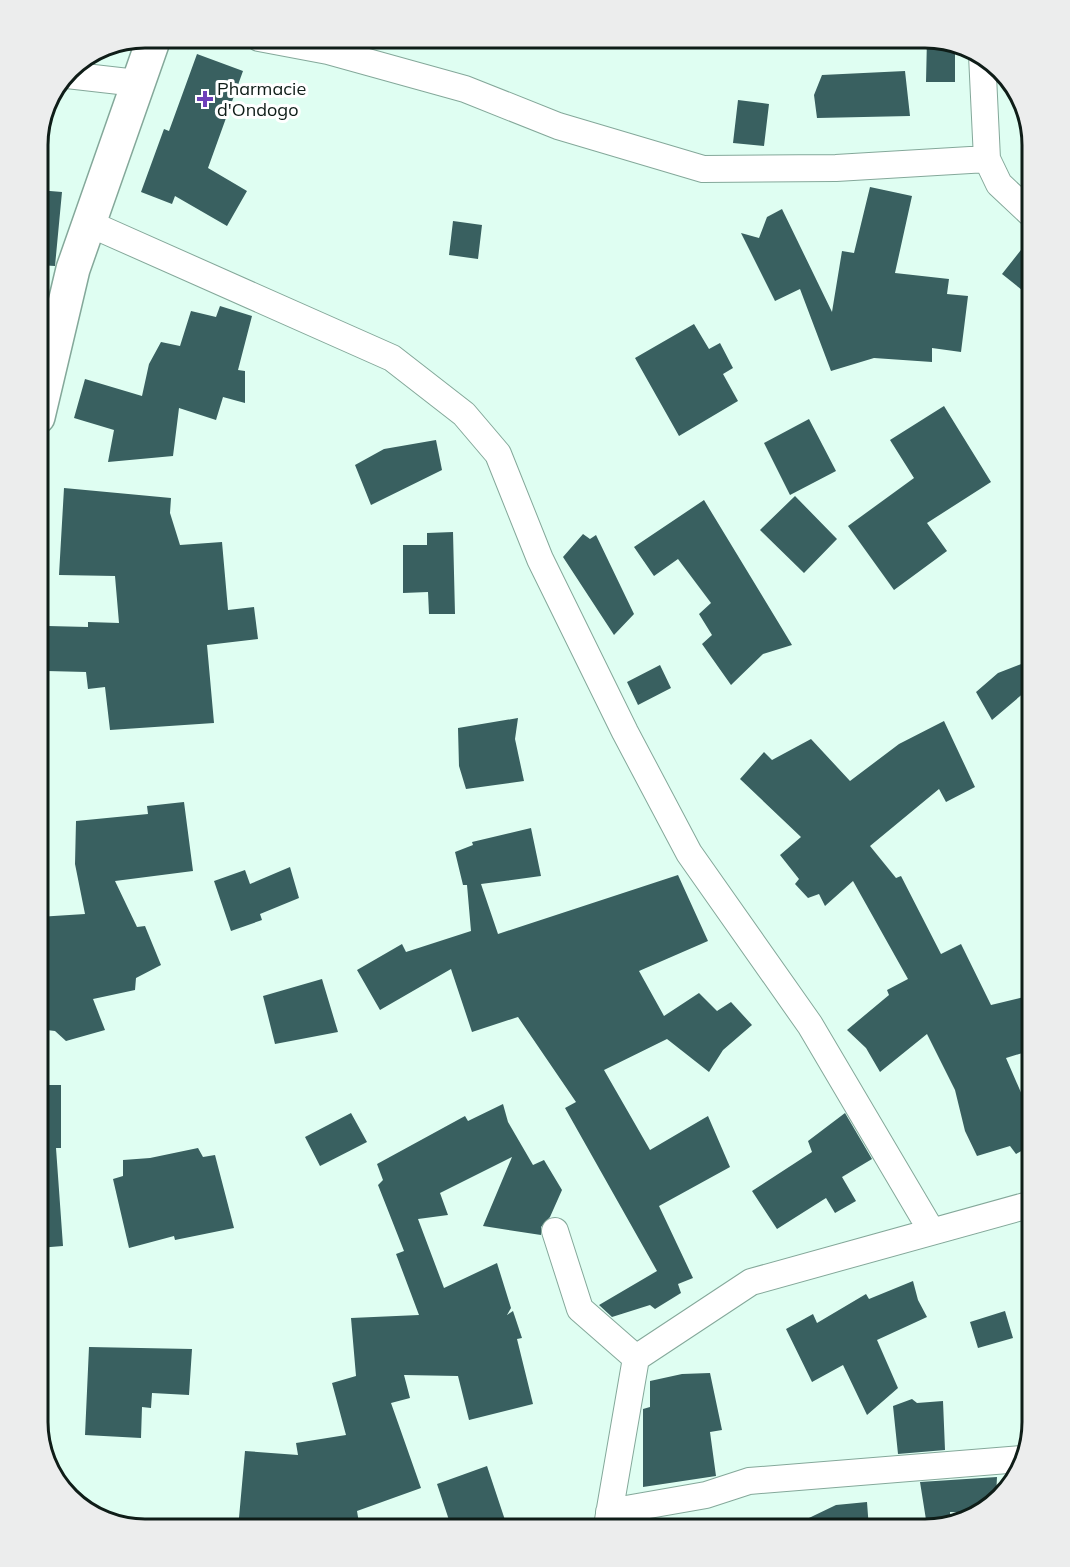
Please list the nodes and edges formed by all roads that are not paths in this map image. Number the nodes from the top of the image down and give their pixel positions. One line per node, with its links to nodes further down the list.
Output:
1 (150, 48): 5 (street)
2 (312, 48): 6 (street)
3 (983, 67): 6 (street)
4 (78, 76): 5 (street)
5 (137, 83): 8 (street)
6 (987, 159): 7 (street)
7 (1022, 206)
8 (88, 223): 9 (street); 11 (street)
9 (49, 319)
10 (1022, 1207): 11 (street)
11 (931, 1230): 13 (street)
12 (555, 1231): 13 (street)
13 (636, 1358): 15 (street)
14 (1015, 1460): 16 (street)
15 (608, 1519)
16 (616, 1519)

